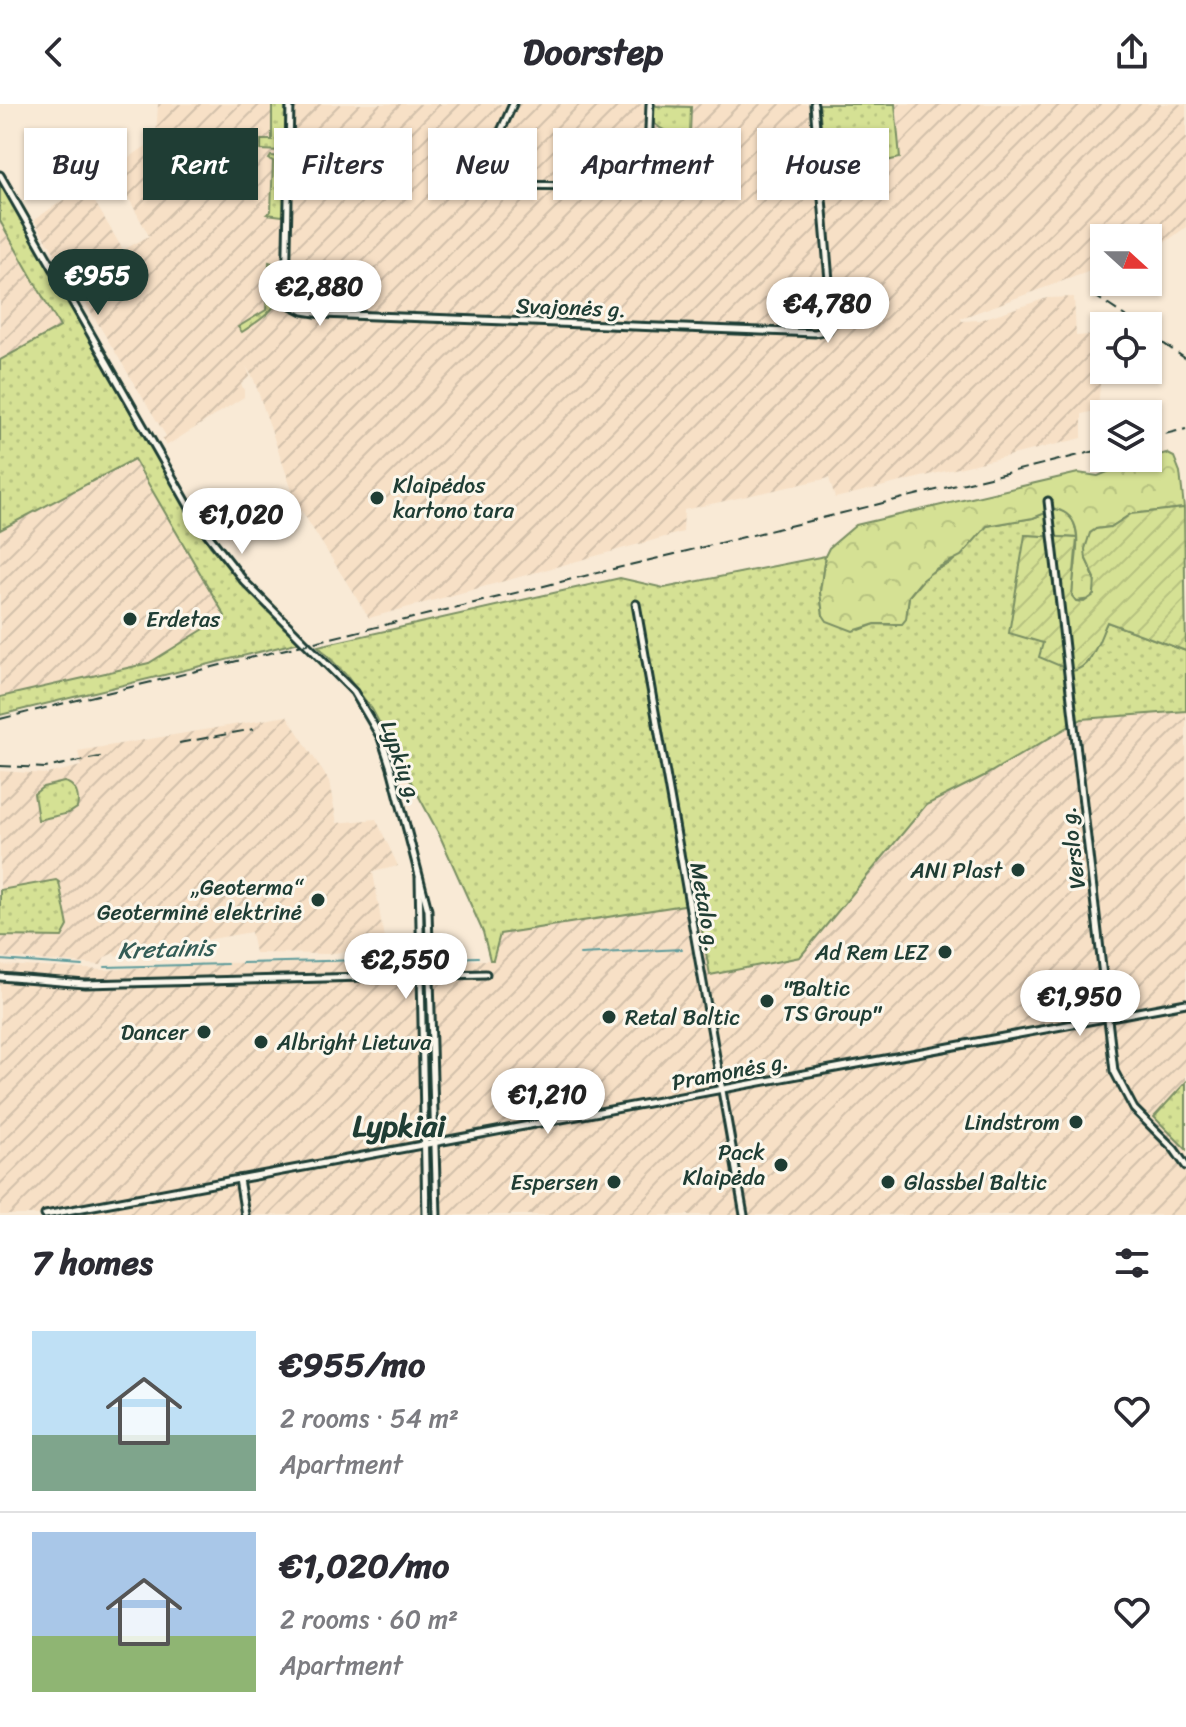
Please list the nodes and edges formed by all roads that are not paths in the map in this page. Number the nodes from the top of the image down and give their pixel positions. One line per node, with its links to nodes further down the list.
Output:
1 (290, 104): 4 (street, Svajonės g.)
2 (513, 104): 3 (street)
3 (650, 104)
4 (814, 104)
5 (0, 175): 8 (street, Lypkių g.)
6 (1048, 501): 14 (street, Verslo g.)
7 (636, 604): 15 (street, Metalo g.)
8 (417, 865): 10 (street, Lypkių g.); 11 (street, Lypkių g.)
9 (486, 974): 11 (street)
10 (421, 976): 11 (street); 12 (street); 17 (street, Lypkių g.)
11 (430, 976): 16 (street, Lypkių g.)
12 (0, 977)
13 (1186, 1003): 14 (street, Pramonės g.)
14 (1108, 1018): 15 (street, Pramonės g.); 18 (street, Verslo g.)
15 (721, 1089): 16 (street, Pramonės g.); 24 (street, Metalo g.)
16 (436, 1143): 17 (street, Pramonės g.); 23 (street, Lypkių g.)
17 (424, 1145): 19 (street, Pramonės g.); 22 (street, Lypkių g.)
18 (1186, 1166)
19 (239, 1179): 20 (street, Pramonės g.); 21 (street)
20 (45, 1215)
21 (245, 1215)
22 (426, 1215)
23 (437, 1215)
24 (744, 1215)

